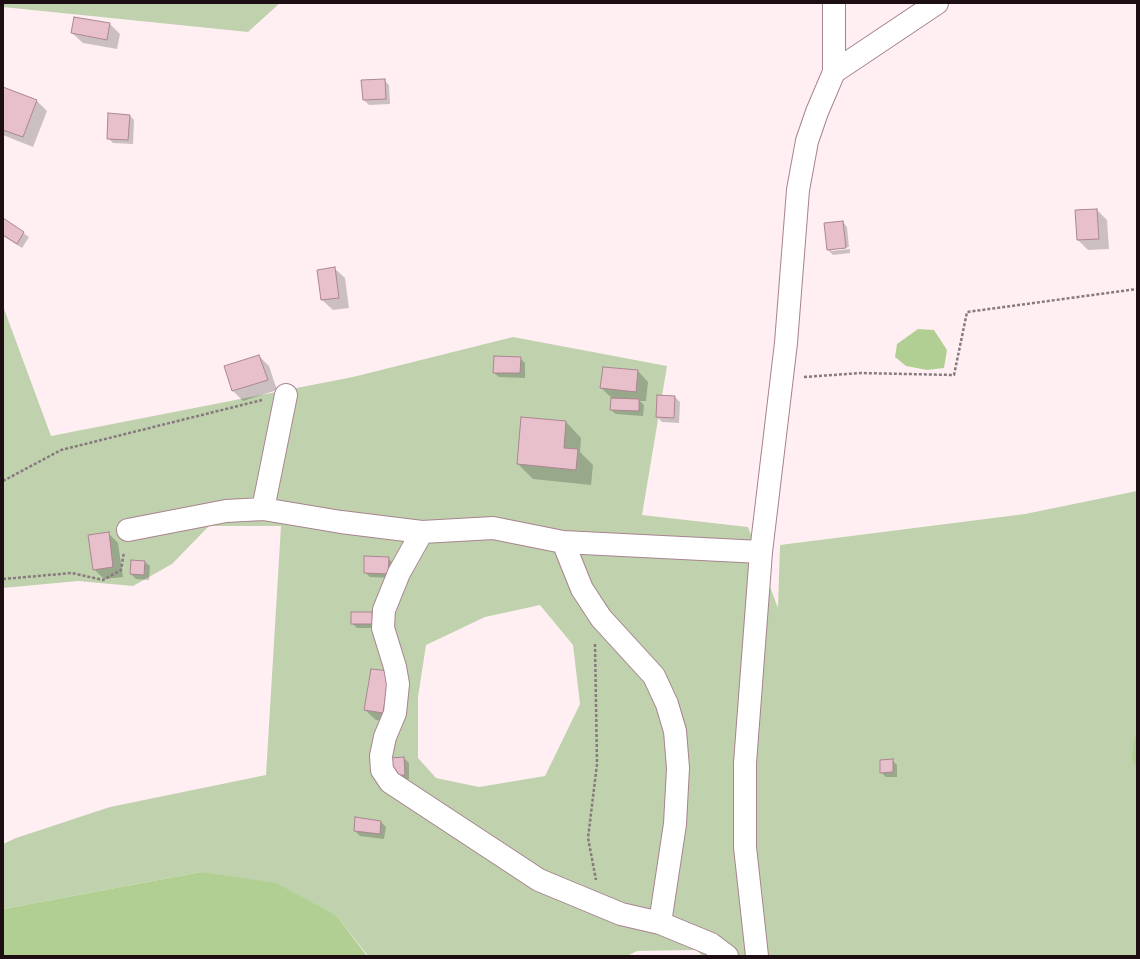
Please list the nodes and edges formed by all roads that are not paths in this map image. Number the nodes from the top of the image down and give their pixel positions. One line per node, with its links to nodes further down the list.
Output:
1 (834, 3): 3 (street)
2 (937, 3): 3 (street)
3 (834, 72): 9 (street)
4 (286, 394): 5 (street)
5 (263, 509): 6 (street); 7 (street)
6 (128, 530)
7 (422, 532): 8 (street); 10 (street)
8 (563, 542): 9 (street); 10 (street)
9 (761, 552): 12 (street)
10 (660, 924): 11 (street)
11 (727, 956)
12 (757, 956)

